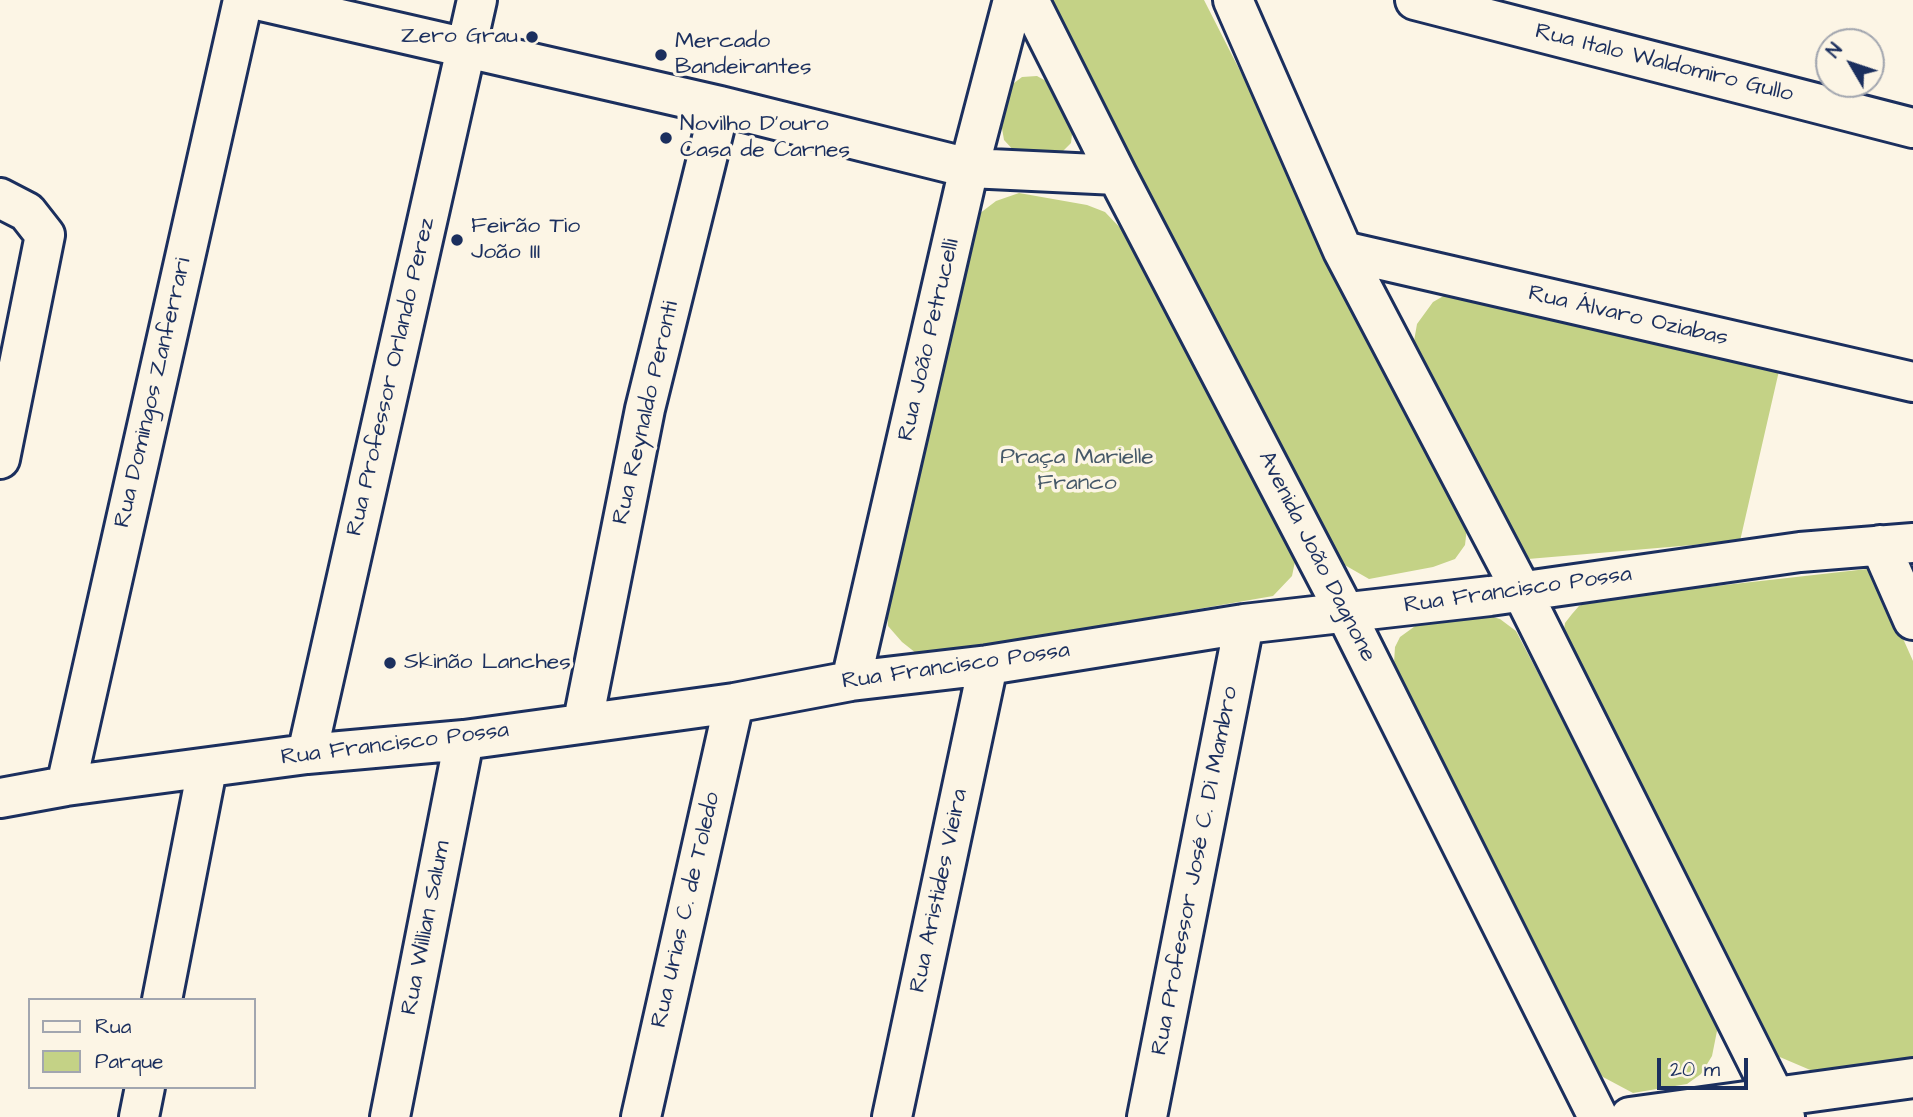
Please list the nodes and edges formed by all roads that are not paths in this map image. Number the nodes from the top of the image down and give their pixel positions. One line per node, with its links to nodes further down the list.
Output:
1 (243, 0): 29 (street, Rua Domingos Zanferrari)
2 (257, 0): 8 (street)
3 (477, 0): 8 (street, Rua Professor Orlando Perez)
4 (1013, 0): 11 (street, Rua João Petrucelli)
5 (1029, 0): 12 (street, Avenida João Dagnone)
6 (1233, 0): 14 (street)
7 (1415, 0): 10 (street, Rua Italo Waldomiro Gullo)
8 (466, 47): 9 (street); 27 (street, Rua Professor Orlando Perez)
9 (720, 106): 11 (street); 25 (street, Rua Reynaldo Peronti)
10 (1913, 128)
11 (969, 169): 12 (street); 23 (street, Rua João Petrucelli)
12 (1116, 175): 19 (street, Avenida João Dagnone)
13 (0, 198): 16 (street)
14 (1343, 251): 15 (street, Rua Álvaro Oziabas); 18 (street)
15 (1913, 382)
16 (1, 449)
17 (1896, 544): 18 (street, Rua Francisco Possa); 20 (street)
18 (1521, 590): 19 (street, Rua Francisco Possa); 34 (street)
19 (1346, 614): 21 (street, Rua Francisco Possa); 40 (street, Avenida João Dagnone)
20 (1913, 621)
21 (1244, 624): 22 (street, Rua Francisco Possa); 39 (street, Rua Professor José C. Di Mambro)
22 (988, 666): 23 (street, Rua Francisco Possa); 38 (street, Rua Aristides Vieira)
23 (851, 681): 24 (street, Rua Francisco Possa)
24 (734, 703): 25 (street, Rua Francisco Possa); 37 (street, Rua Urias C. de Toledo)
25 (583, 721): 26 (street, Rua Francisco Possa)
26 (464, 740): 27 (street, Rua Francisco Possa); 36 (street, Rua Willian Salum)
27 (307, 754): 28 (street, Rua Francisco Possa)
28 (207, 769): 29 (street, Rua Francisco Possa); 31 (street)
29 (66, 786): 30 (street, Rua Francisco Possa)
30 (0, 798)
31 (162, 998)
32 (1913, 1078): 34 (street)
33 (145, 1089): 35 (street)
34 (1780, 1106): 41 (street)
35 (139, 1117)
36 (390, 1117)
37 (641, 1117)
38 (892, 1117)
39 (1147, 1117)
40 (1598, 1117)
41 (1630, 1117)

